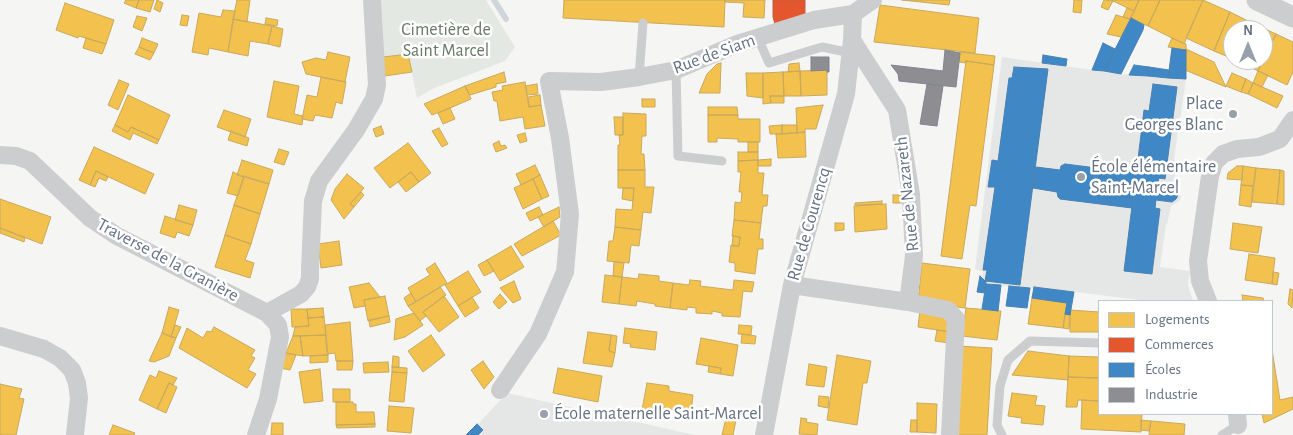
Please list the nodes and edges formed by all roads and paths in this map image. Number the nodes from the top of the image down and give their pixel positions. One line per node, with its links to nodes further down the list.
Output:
1 (372, 0): 17 (street)
2 (873, 0): 4 (street, Rue de Siam)
3 (1258, 0): 5 (street)
4 (853, 14): 7 (street, Rue de Siam); 8 (street, Rue de Courencq)
5 (1293, 17)
6 (643, 23): 10 (lane)
7 (758, 38): 8 (lane); 9 (street, Rue de Siam)
8 (852, 47): 14 (street, Rue de Courencq); 16 (street, Rue de Nazareth)
9 (676, 70): 10 (street, Rue de Siam); 13 (lane)
10 (639, 77): 20 (street, Rue de Siam)
11 (1293, 120): 15 (street)
12 (8, 155): 17 (street, Traverse de la Granière)
13 (722, 161)
14 (792, 285): 16 (street); 24 (street, Rue de Courencq)
15 (1208, 300)
16 (908, 302): 25 (street)
17 (267, 313): 23 (street)
18 (0, 336): 22 (street)
19 (1098, 343): 26 (lane)
20 (500, 390)
21 (1238, 420): 27 (lane)
22 (75, 435)
23 (256, 435)
24 (764, 435)
25 (950, 435)
26 (1002, 435)
27 (1222, 435)

